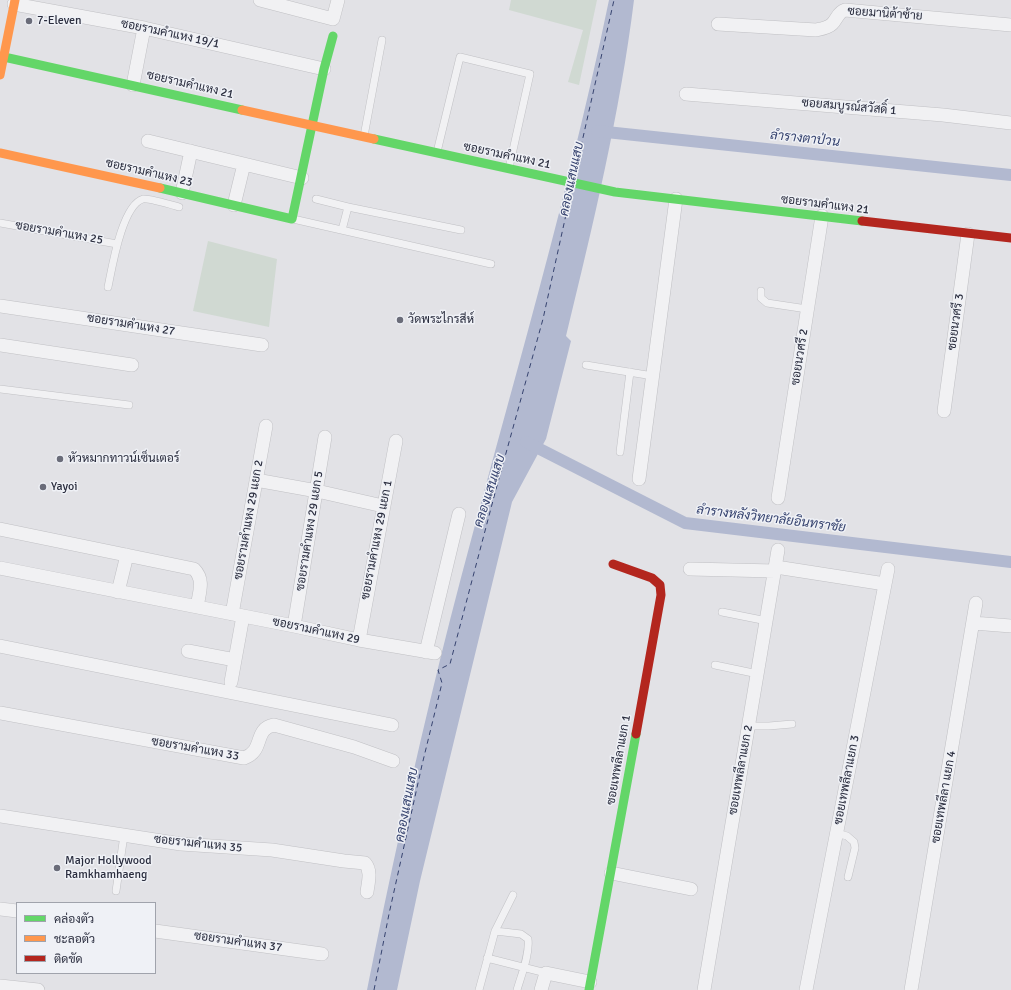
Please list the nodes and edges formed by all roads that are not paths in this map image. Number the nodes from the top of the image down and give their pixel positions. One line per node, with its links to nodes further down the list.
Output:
1 (260, 0): 2 (street)
2 (338, 0)
3 (15, 2): 6 (street, ซอยรามคำแหง 19/1); 9 (street)
4 (718, 24): 5 (street, ซอยมานิต้าซ้าย)
5 (1011, 25)
6 (144, 28): 10 (street, ซอยรามคำแหง 19/1); 12 (street)
7 (333, 36): 10 (street)
8 (382, 40): 16 (lane)
9 (4, 57): 11 (street); 12 (street, ซอยรามคำแหง 21)
10 (324, 69): 15 (street)
11 (0, 74)
12 (133, 84): 15 (street, ซอยรามคำแหง 21)
13 (686, 94): 14 (street, ซอยสมบูรณ์สวัสดิ์ 1)
14 (1011, 123)
15 (312, 126): 16 (street, ซอยรามคำแหง 21); 23 (street)
16 (364, 137): 20 (street, ซอยรามคำแหง 21)
17 (148, 141): 18 (street)
18 (191, 151): 21 (street); 24 (street)
19 (0, 153): 24 (street, ซอยรามคำแหง 23)
20 (436, 153): 22 (street, ซอยรามคำแหง 21); 22 (lane)
21 (244, 164): 23 (street); 27 (street)
22 (508, 168): 26 (street, ซอยรามคำแหง 21)
23 (302, 178): 31 (street)
24 (182, 193): 27 (street, ซอยรามคำแหง 23)
25 (316, 199): 29 (lane)
26 (676, 199): 30 (street, ซอยรามคำแหง 21); 48 (street)
27 (234, 205): 31 (street, ซอยรามคำแหง 23)
28 (179, 207): 37 (lane)
29 (348, 207): 33 (lane); 34 (lane)
30 (822, 216): 35 (street, ซอยรามคำแหง 21); 42 (street, ซอยนวศรี 2)
31 (292, 219): 33 (lane)
32 (0, 223): 37 (lane, ซอยรามคำแหง 25)
33 (342, 230): 38 (lane)
34 (461, 230)
35 (968, 234): 36 (street, ซอยรามคำแหง 21); 51 (street, ซอยนวศรี 3)
36 (1011, 238)
37 (117, 244): 39 (lane)
38 (490, 264)
39 (108, 287)
40 (761, 291): 42 (lane)
41 (0, 306): 44 (street, ซอยรามคำแหง 27)
42 (808, 309): 59 (street, ซอยนวศรี 2)
43 (0, 345): 45 (street)
44 (262, 345)
45 (132, 365)
46 (586, 365): 47 (lane)
47 (630, 372): 48 (lane); 55 (lane)
48 (653, 376): 56 (street)
49 (0, 389): 50 (lane)
50 (129, 405)
51 (944, 411)
52 (266, 426): 57 (street, ซอยรามคำแหง 29 แยก 2)
53 (325, 437): 58 (street, ซอยรามคำแหง 29 แยก 5)
54 (396, 441): 60 (street, ซอยรามคำแหง 29 แยก 1)
55 (620, 452)
56 (639, 479)
57 (256, 480): 58 (street); 75 (street, ซอยรามคำแหง 29 แยก 2)
58 (317, 491): 60 (street); 78 (street, ซอยรามคำแหง 29 แยก 5)
59 (778, 498)
60 (383, 506): 80 (street, ซอยรามคำแหง 29 แยก 1)
61 (459, 514): 80 (street, ซอยรามคำแหง 29)
62 (0, 530): 64 (street)
63 (778, 550): 68 (street, ซอยเทพลีลาแยก 2)
64 (127, 555): 71 (street); 73 (street)
65 (613, 564): 95 (street, ซอยเทพลีลาแยก 1)
66 (0, 568): 71 (street, ซอยรามคำแหง 29)
67 (690, 569): 68 (street)
68 (776, 569): 70 (street); 76 (street, ซอยเทพลีลาแยก 2)
69 (888, 569): 70 (street, ซอยเทพลีลาแยก 3)
70 (885, 584): 93 (street, ซอยเทพลีลาแยก 3)
71 (118, 592): 73 (street, ซอยรามคำแหง 29)
72 (976, 603): 77 (street, ซอยเทพลีลา แยก 4)
73 (197, 607): 75 (street, ซอยรามคำแหง 29)
74 (722, 612): 76 (lane)
75 (237, 615): 78 (street, ซอยรามคำแหง 29); 83 (street, ซอยรามคำแหง 29 แยก 2)
76 (767, 621): 85 (street, ซอยเทพลีลาแยก 2)
77 (973, 623): 79 (street); 117 (street, ซอยเทพลีลา แยก 4)
78 (294, 626): 80 (street, ซอยรามคำแหง 29)
79 (1011, 626)
80 (359, 640)
81 (0, 646): 89 (street)
82 (188, 651): 83 (street)
83 (235, 660): 86 (street, ซอยรามคำแหง 29 แยก 2)
84 (716, 665): 85 (lane)
85 (758, 674): 90 (street, ซอยเทพลีลาแยก 2)
86 (231, 682)
87 (0, 713): 91 (street, ซอยรามคำแหง 33)
88 (792, 724): 90 (lane)
89 (392, 725)
90 (749, 726): 115 (street, ซอยเทพลีลาแยก 2)
91 (393, 761)
92 (0, 816): 94 (street, ซอยรามคำแหง 35)
93 (836, 832): 96 (lane); 116 (street, ซอยเทพลีลาแยก 3)
94 (124, 835): 98 (lane); 99 (street, ซอยรามคำแหง 35)
95 (611, 873): 97 (street); 110 (street, ซอยเทพลีลาแยก 1)
96 (848, 877)
97 (692, 889)
98 (116, 891)
99 (367, 892)
100 (513, 895): 103 (lane)
101 (0, 909): 102 (street)
102 (16, 911)
103 (495, 930): 106 (lane); 107 (lane)
104 (156, 931): 105 (street, ซอยรามคำแหง 37)
105 (322, 954)
106 (488, 958): 107 (lane); 112 (lane)
107 (524, 967): 108 (lane); 113 (lane)
108 (546, 973): 110 (street); 114 (street)
109 (0, 986): 111 (street)
110 (589, 986)
111 (38, 990)
112 (479, 990)
113 (517, 990)
114 (541, 990)
115 (704, 990)
116 (806, 990)
117 (911, 990)

